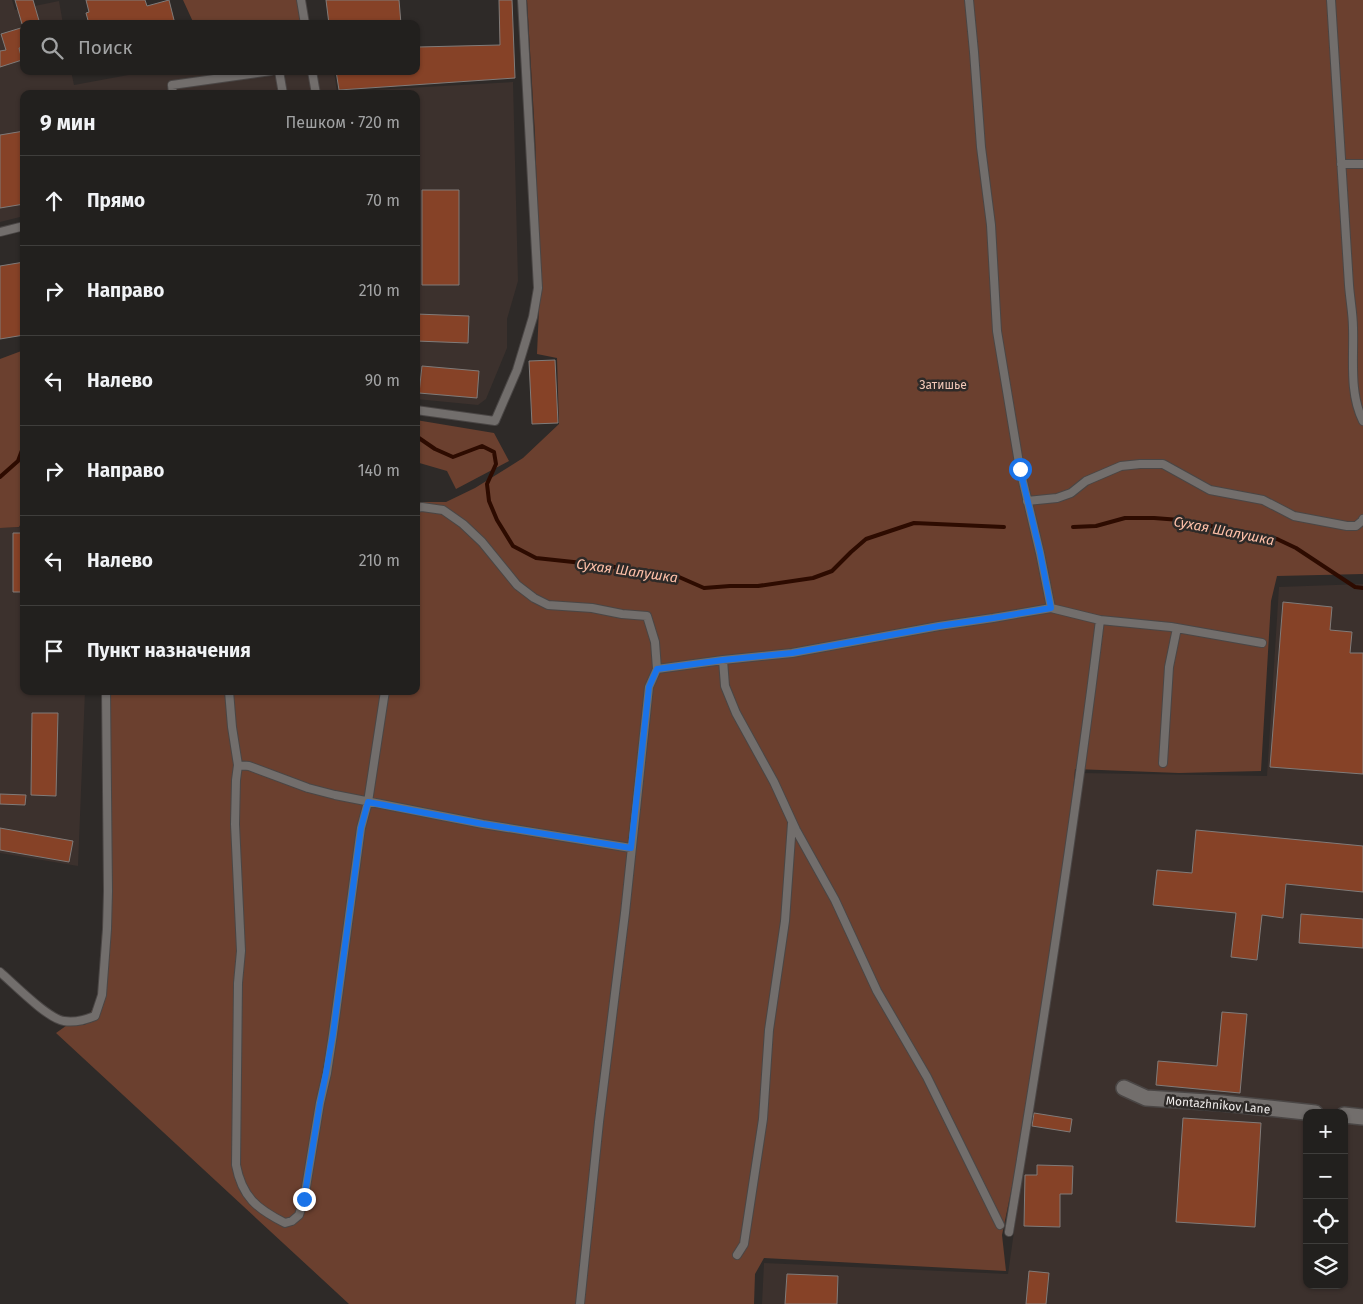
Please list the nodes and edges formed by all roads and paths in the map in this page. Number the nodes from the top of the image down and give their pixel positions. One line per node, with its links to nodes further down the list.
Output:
1 (301, 0): 5 (lane)
2 (522, 0): 16 (lane)
3 (969, 0): 18 (lane)
4 (1331, 0): 12 (lane)
5 (304, 20)
6 (243, 75): 9 (lane)
7 (280, 75): 10 (lane)
8 (313, 75): 11 (lane)
9 (173, 90)
10 (281, 90)
11 (315, 90)
12 (1341, 164): 13 (lane); 17 (lane)
13 (1363, 164)
14 (20, 227): 15 (lane)
15 (0, 232)
16 (420, 411)
17 (1363, 421)
18 (1027, 501): 20 (lane); 21 (lane)
19 (420, 505): 26 (lane)
20 (1363, 518)
21 (1051, 608): 22 (lane); 25 (lane)
22 (1100, 620): 23 (lane); 41 (lane)
23 (1177, 628): 24 (lane); 30 (lane)
24 (1262, 642)
25 (723, 660): 26 (lane); 33 (lane)
26 (657, 669): 34 (lane)
27 (106, 695): 35 (lane)
28 (229, 695): 31 (lane)
29 (384, 695): 32 (lane)
30 (1163, 763)
31 (238, 765): 32 (lane); 32 (lane)
32 (368, 802): 34 (lane)
33 (792, 821): 40 (lane); 42 (lane)
34 (631, 848): 43 (lane)
35 (0, 972)
36 (1124, 1088): 37 (street, Montazhnikov Lane)
37 (1303, 1112)
38 (1348, 1115): 39 (street)
39 (1363, 1117)
40 (1000, 1225)
41 (1009, 1232)
42 (736, 1255)
43 (580, 1304)

